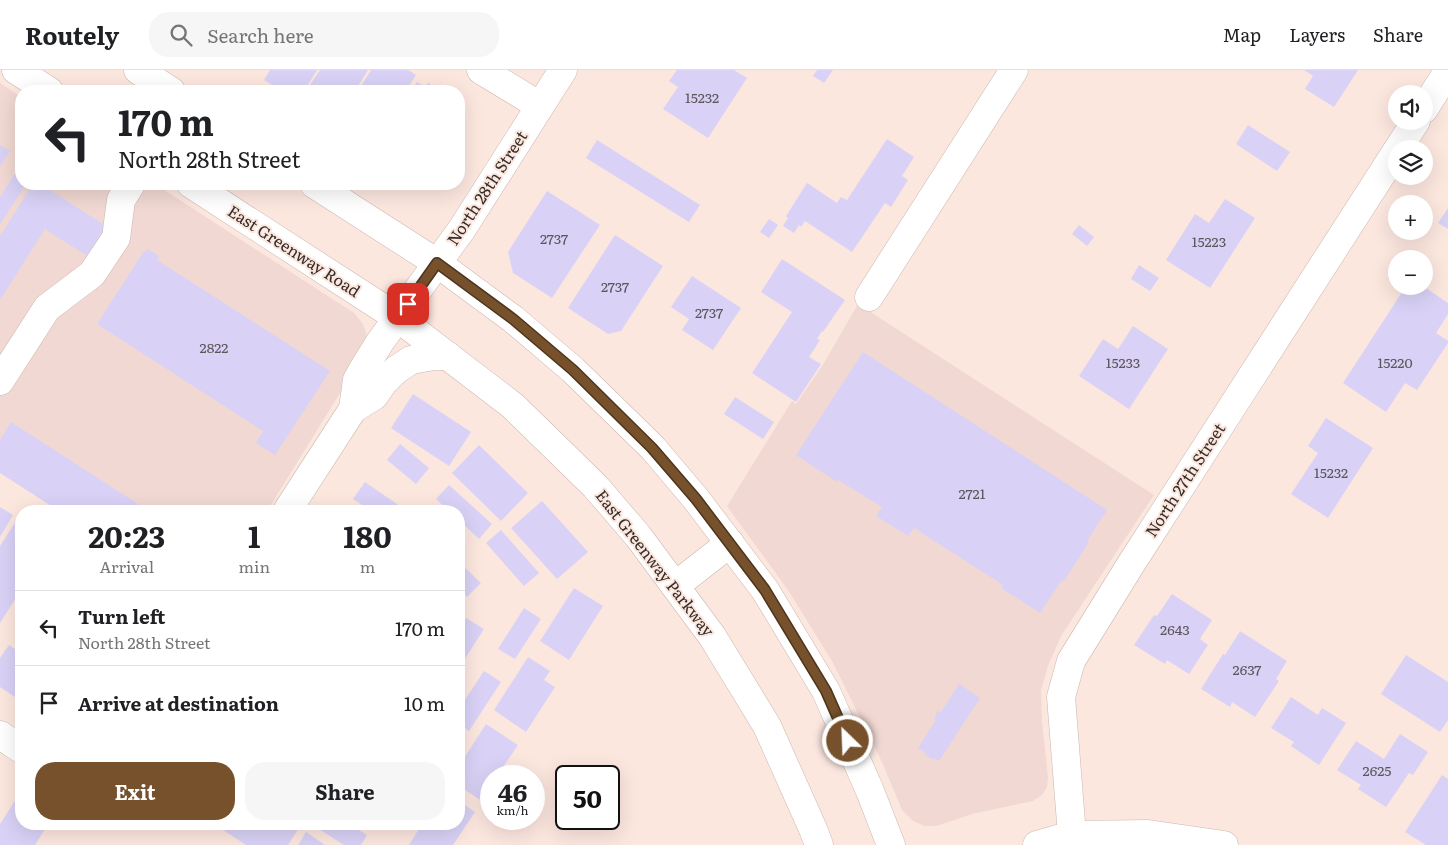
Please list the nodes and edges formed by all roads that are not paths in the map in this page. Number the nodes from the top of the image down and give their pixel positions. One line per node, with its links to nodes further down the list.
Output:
1 (16, 70): 7 (main road)
2 (138, 70): 8 (main road)
3 (481, 70): 10 (main road)
4 (563, 70): 10 (main road, North 28th Street)
5 (1014, 70): 16 (main road)
6 (1448, 71): 9 (main road)
7 (40, 85)
8 (162, 85)
9 (1433, 95)
10 (540, 106): 15 (main road, North 28th Street)
11 (1388, 164): 26 (main road, North 27th Street)
12 (127, 190): 19 (main road)
13 (200, 190): 17 (main road, East Greenway Road)
14 (323, 190): 15 (main road)
15 (437, 263): 17 (main road, North 28th Street); 22 (main road)
16 (869, 297)
17 (398, 318): 18 (main road, East Greenway Parkway); 20 (main road, North 28th Street)
18 (448, 356): 20 (main road, North 28th Street); 23 (main road, East Greenway Parkway)
19 (0, 380)
20 (353, 409): 21 (main road, North 28th Street)
21 (291, 505)
22 (730, 543): 23 (main road); 29 (main road)
23 (674, 586): 28 (main road, East Greenway Parkway)
24 (0, 735): 25 (main road)
25 (15, 745)
26 (1072, 835): 27 (main road); 30 (main road)
27 (1124, 840): 31 (main road)
28 (819, 845)
29 (891, 845)
30 (1037, 845)
31 (1224, 845)

